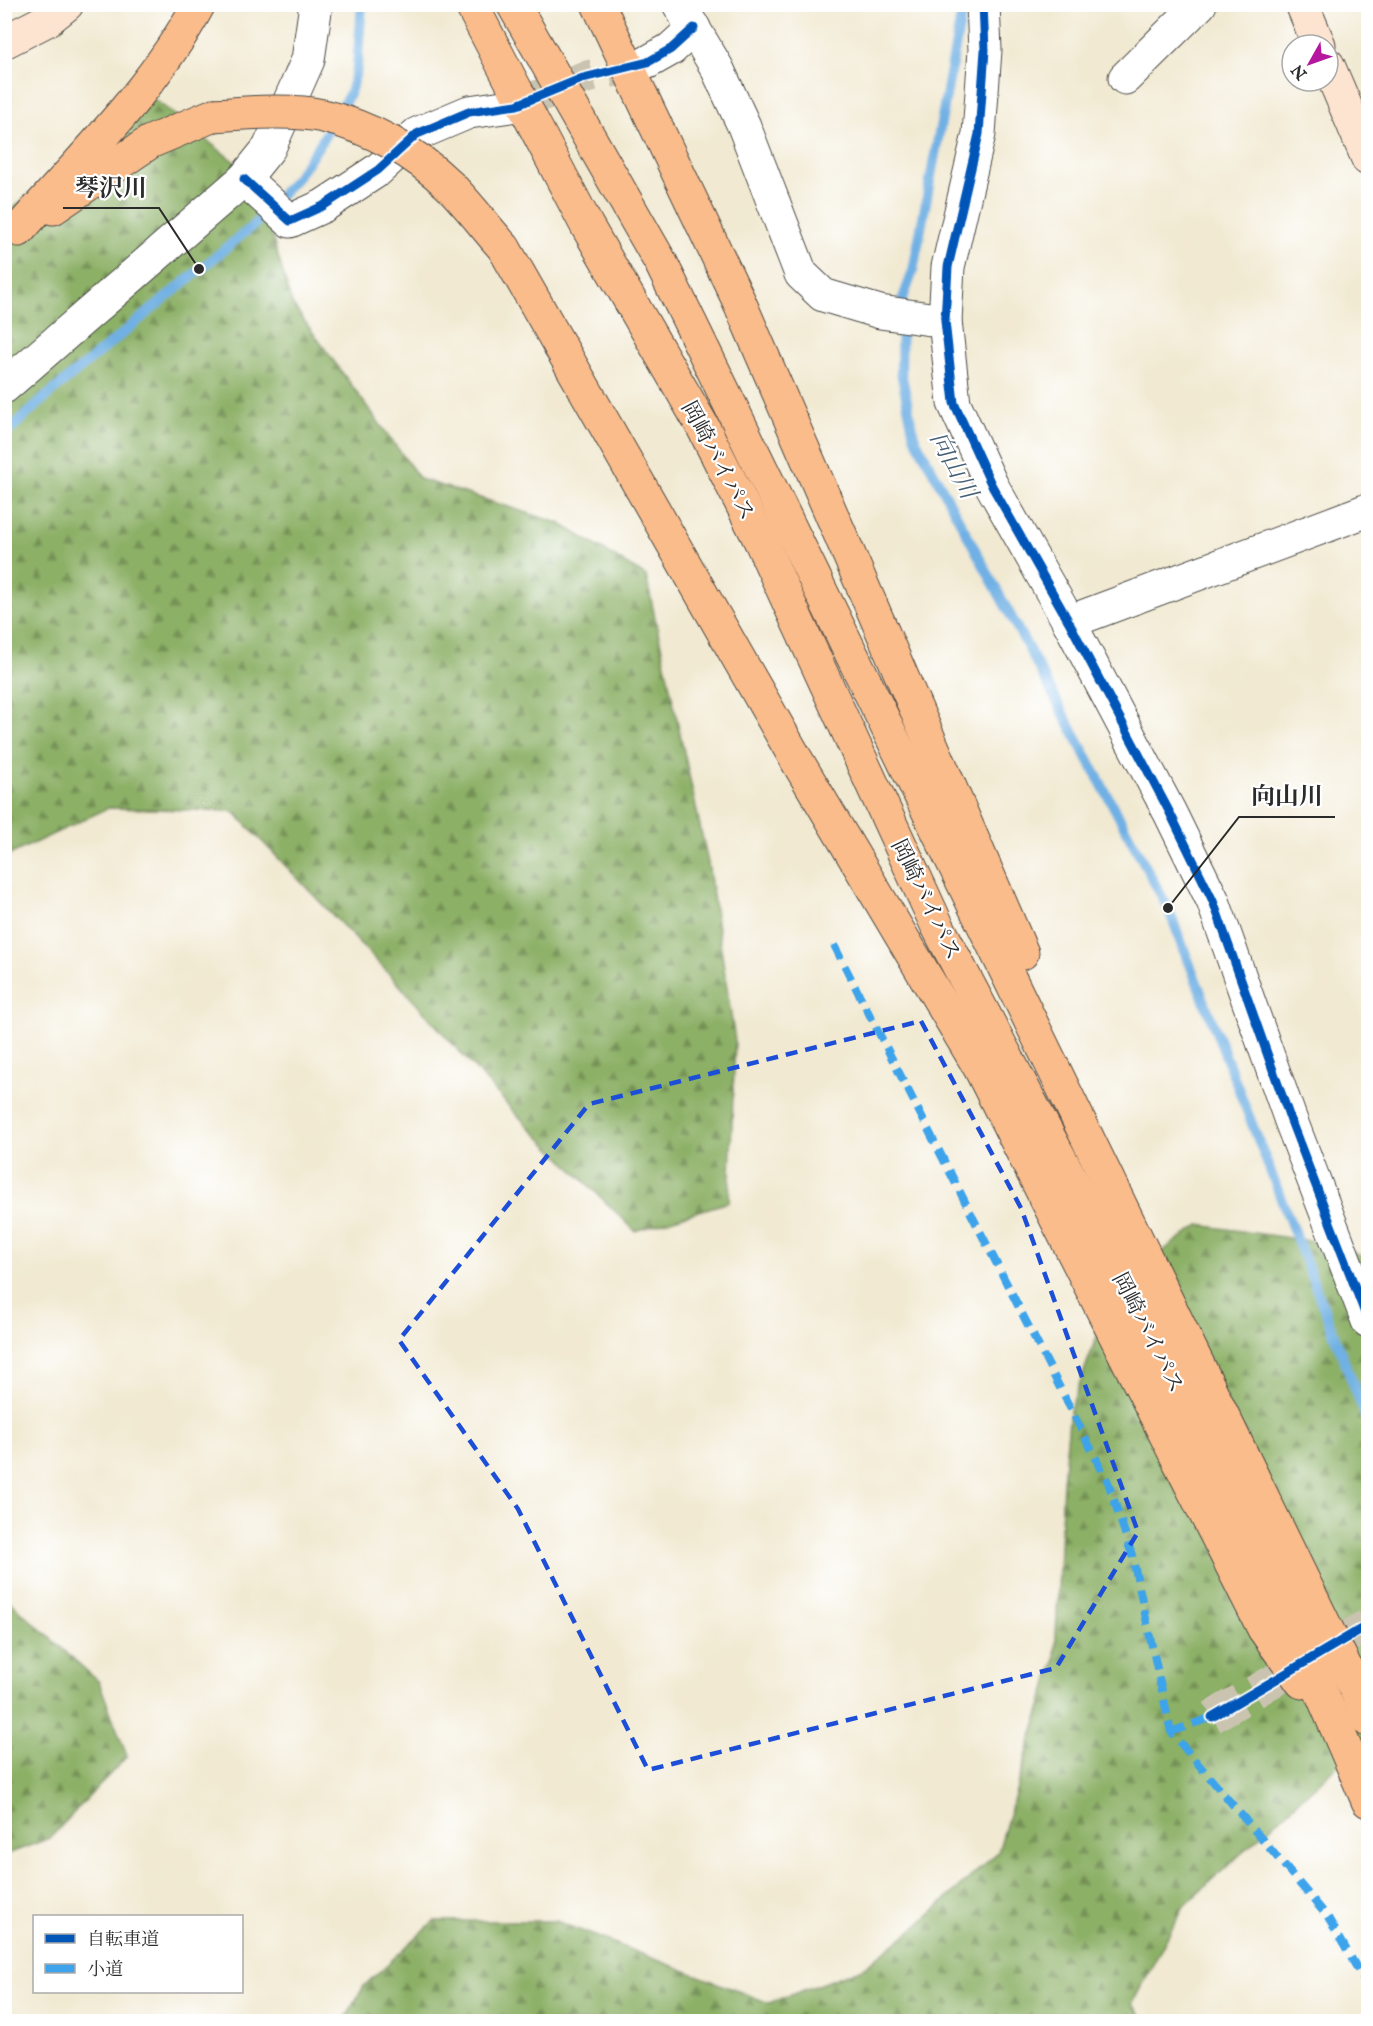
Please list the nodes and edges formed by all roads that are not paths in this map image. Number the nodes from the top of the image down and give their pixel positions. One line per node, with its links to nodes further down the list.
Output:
1 (67, 4): 12 (main road)
2 (200, 4): 19 (highway)
3 (316, 4): 18 (street)
4 (513, 4): 25 (highway, 岡崎バイパス)
5 (598, 4): 25 (highway)
6 (983, 4): 20 (street)
7 (1200, 4): 14 (street)
8 (1302, 4): 11 (main road)
9 (474, 8): 27 (highway, 岡崎バイパス)
10 (686, 16): 13 (street); 20 (street)
11 (1314, 33)
12 (4, 42)
13 (648, 62)
14 (1125, 78)
15 (1340, 93): 17 (main road)
16 (517, 105): 18 (street)
17 (1368, 159)
18 (247, 182): 21 (street)
19 (12, 236): 27 (highway, bridge)
20 (939, 320): 23 (street)
21 (4, 387)
22 (1368, 510): 23 (street)
23 (1069, 622): 24 (street)
24 (1368, 1321)
25 (1355, 1688): 26 (highway, 岡崎バイパス)
26 (1368, 1720)
27 (1338, 1732): 28 (highway, 岡崎バイパス)
28 (1368, 1801)

